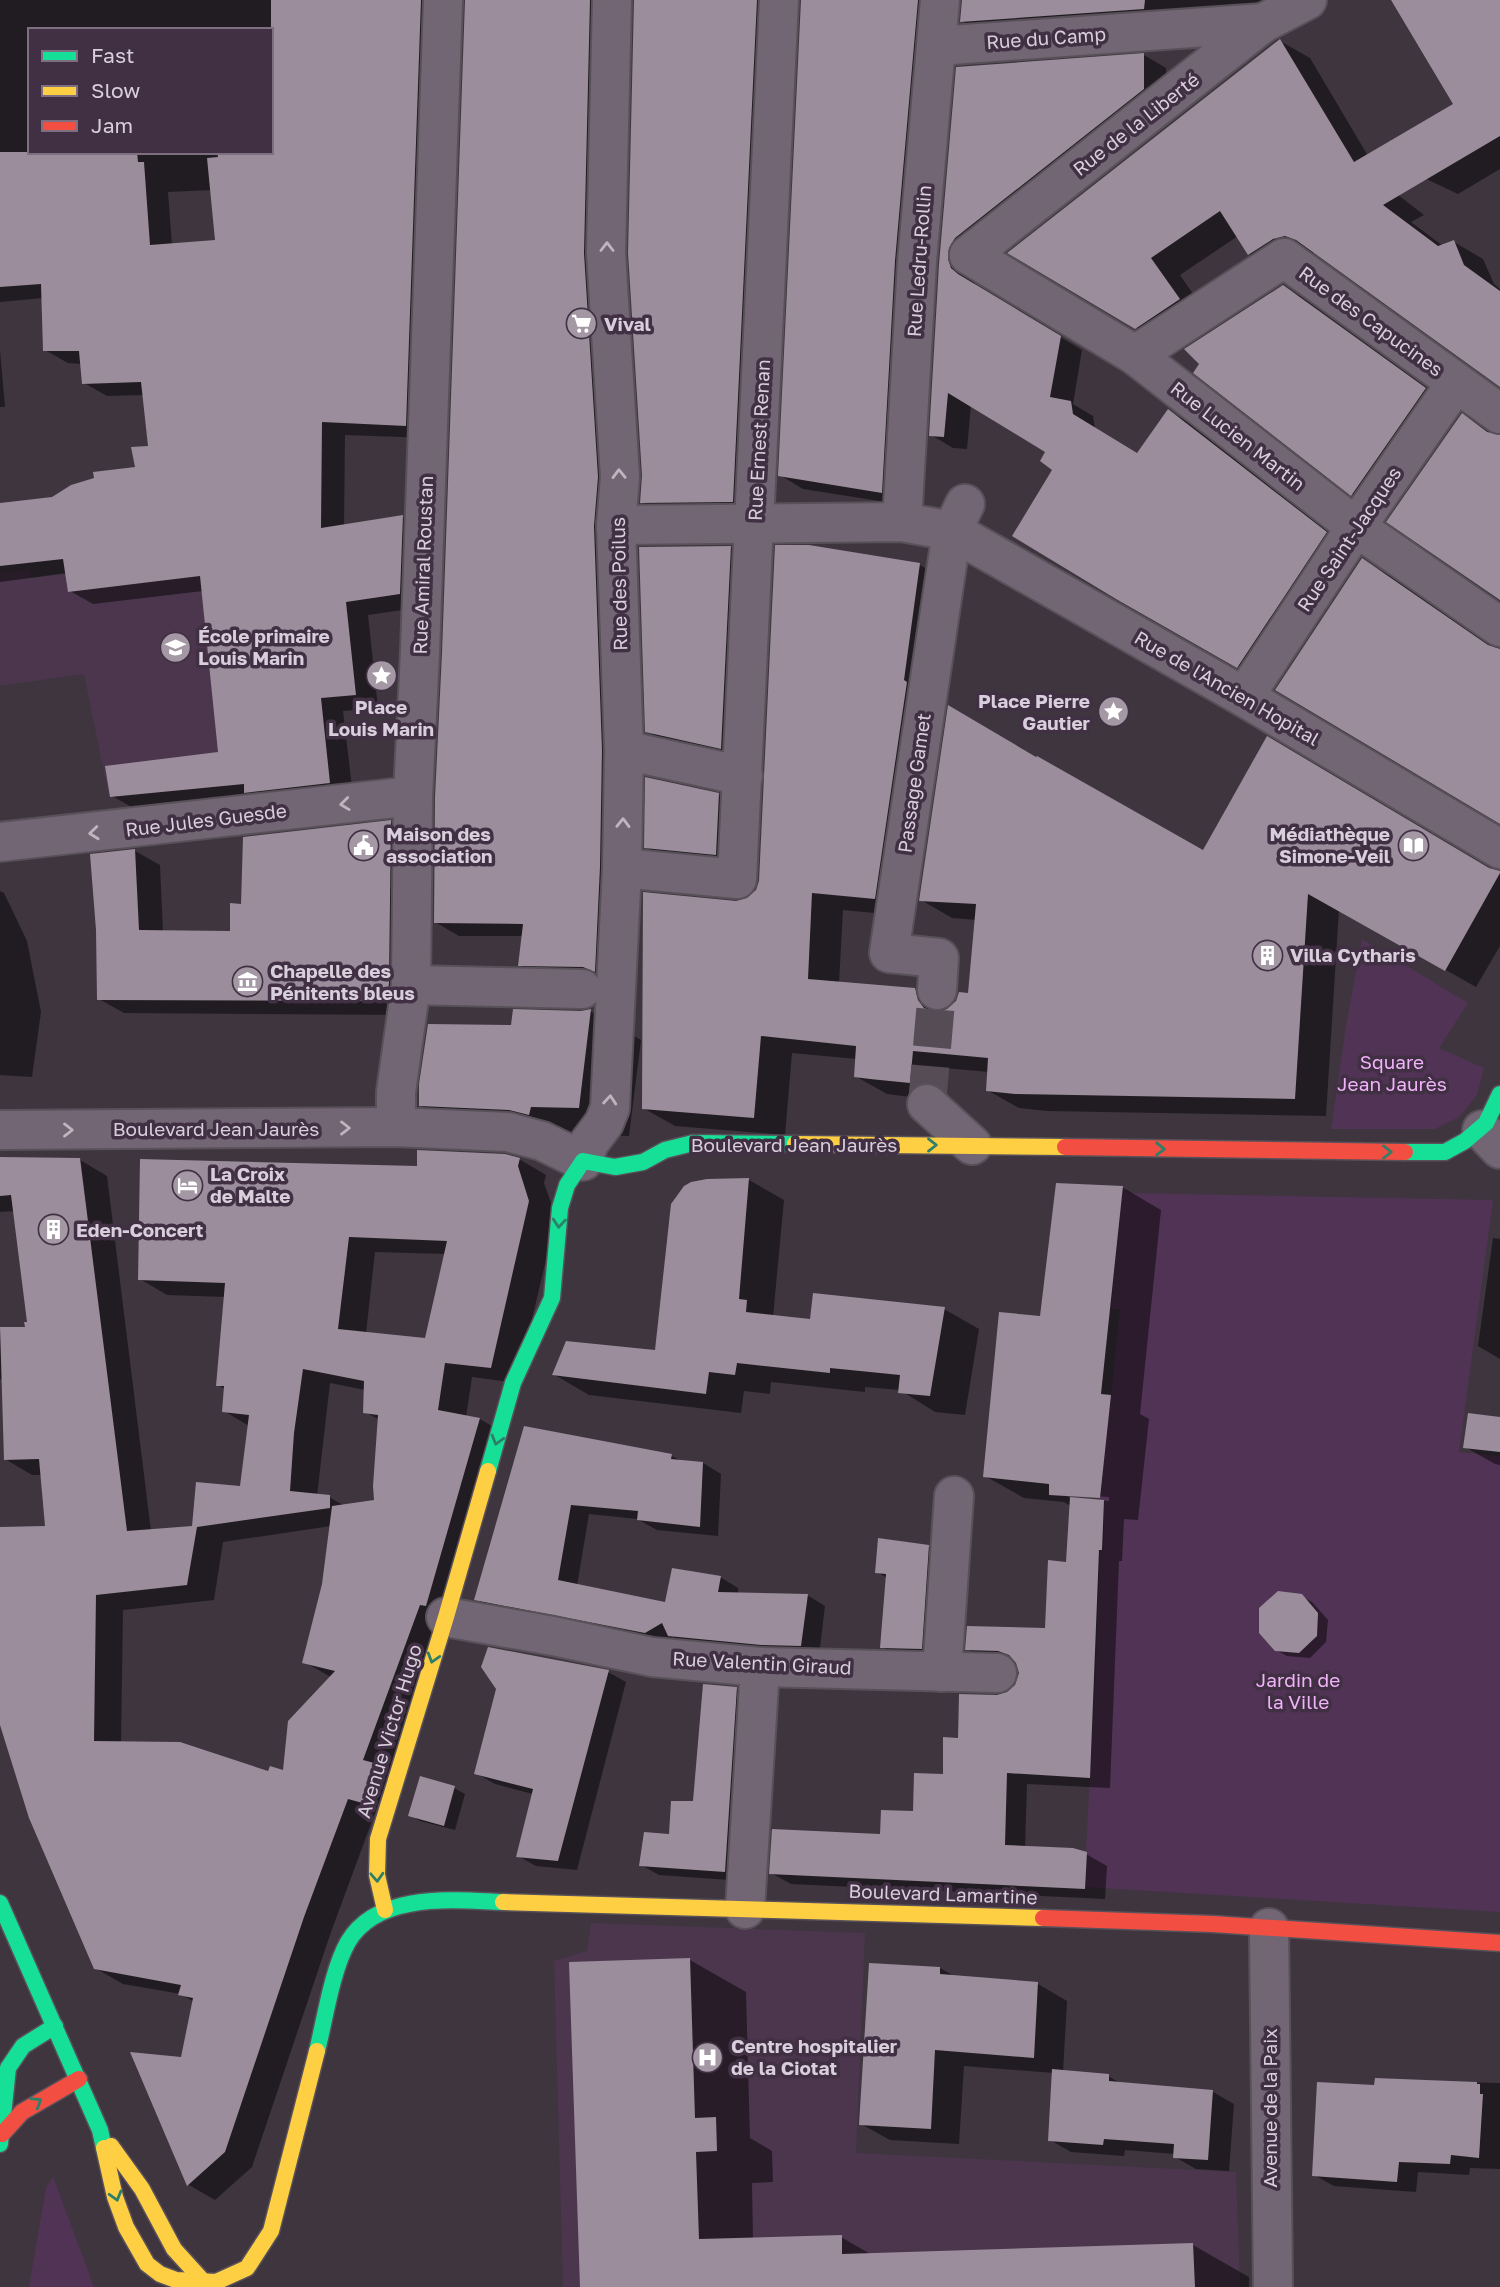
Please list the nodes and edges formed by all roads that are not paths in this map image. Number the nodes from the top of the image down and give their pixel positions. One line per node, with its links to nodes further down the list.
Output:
1 (612, 0): 16 (street, Rue des Poilus, one-way to 1)
2 (779, 0): 15 (street, Rue Ernest Renan)
3 (940, 0): 7 (street, Rue Ledru-Rollin)
4 (1307, 0): 6 (street, Rue de la Liberté)
5 (443, 1): 22 (street, Rue Amiral Roustan)
6 (1263, 23): 7 (street, Rue du Camp); 8 (street, Rue de la Liberté)
7 (937, 46): 9 (street, Rue Ledru-Rollin)
8 (969, 255): 9 (street); 10 (street, Rue Lucien Martin)
9 (917, 262): 14 (street, Rue Ledru-Rollin)
10 (1135, 355): 11 (street, Rue des Capucines); 17 (street, Rue Lucien Martin)
11 (1456, 383): 12 (street, Rue des Capucines); 17 (street, Rue Saint-Jacques)
12 (1500, 414)
13 (958, 517): 14 (street, Rue de l'Ancien Hopital); 19 (street, Rue de l'Ancien Hopital); 28 (street, Passage Gamet)
14 (902, 522): 15 (street, Rue de l'Ancien Hopital)
15 (755, 524): 16 (street, Rue de l'Ancien Hopital); 21 (street, Rue Ernest Renan)
16 (616, 525): 20 (street, Rue des Poilus)
17 (1356, 527): 18 (street, Rue Lucien Martin); 19 (street, Rue Saint-Jacques)
18 (1500, 627)
19 (1244, 697): 24 (street, Rue de l'Ancien Hopital)
20 (624, 750): 21 (street); 25 (street, Rue des Poilus, one-way to 20)
21 (743, 776): 25 (street, Rue Ernest Renan)
22 (413, 796): 23 (street, Rue Jules Guesde, one-way to 23); 26 (street, Rue Amiral Roustan)
23 (0, 842)
24 (1500, 849)
25 (622, 867): 34 (street, Rue des Poilus, one-way to 25)
26 (411, 985): 27 (street); 31 (street, Rue Amiral Roustan)
27 (582, 989)
28 (937, 990)
29 (928, 1104): 33 (street)
30 (1494, 1120): 33 (street, Boulevard Jean Jaurès, one-way to 30)
31 (396, 1127): 32 (street, Boulevard Jean Jaurès, one-way to 31); 34 (street, Boulevard Jean Jaurès)
32 (0, 1130)
33 (972, 1145): 34 (street, Boulevard Jean Jaurès, one-way to 33)
34 (583, 1161): 36 (street, Avenue Victor Hugo, one-way to 36)
35 (954, 1496): 38 (street)
36 (446, 1617): 37 (street, Rue Valentin Giraud); 42 (street, Avenue Victor Hugo, one-way to 42)
37 (760, 1667): 38 (street, Rue Valentin Giraud); 41 (street)
38 (942, 1672): 39 (street, Rue Valentin Giraud)
39 (997, 1672)
40 (0, 1903): 45 (street)
41 (745, 1909): 42 (street, Boulevard Lamartine); 43 (street, Boulevard Lamartine)
42 (385, 1910): 49 (street)
43 (1269, 1928): 44 (street, Boulevard Lamartine); 50 (street, Avenue de la Paix)
44 (1500, 1943)
45 (55, 2026): 46 (street); 48 (street)
46 (79, 2079): 47 (street); 48 (street, one-way to 46)
47 (100, 2130): 49 (street); 49 (street, one-way to 49)
48 (1, 2139)
49 (212, 2283)
50 (1273, 2287)

